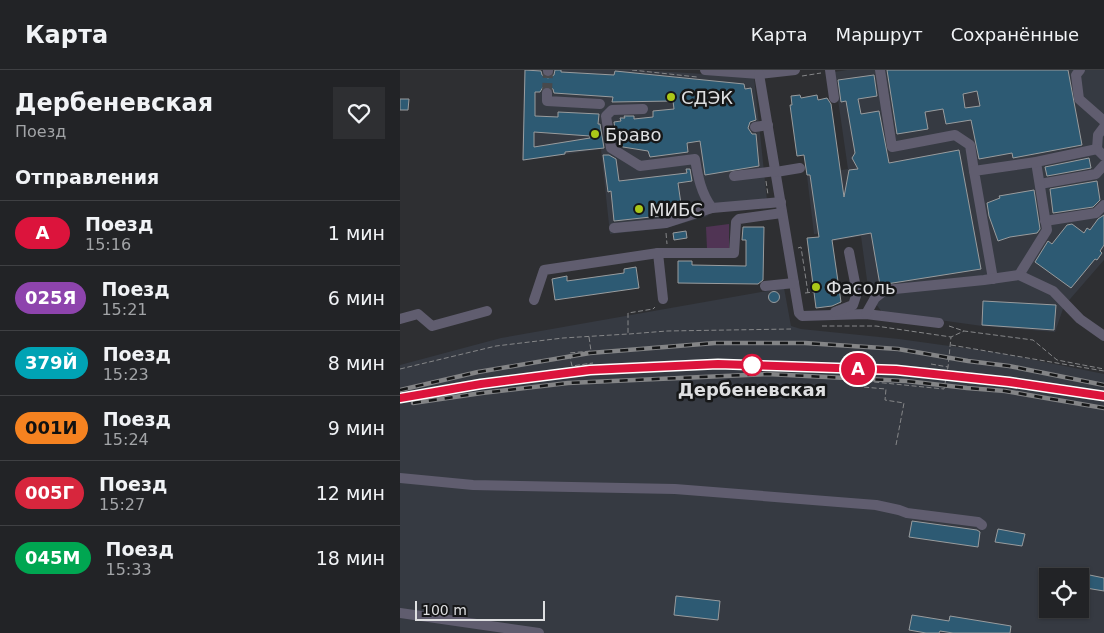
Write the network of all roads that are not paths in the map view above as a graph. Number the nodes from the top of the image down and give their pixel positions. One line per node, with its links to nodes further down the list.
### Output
1 (720, 70): 6 (street); 7 (street)
2 (795, 70): 7 (street)
3 (830, 70): 9 (street)
4 (880, 70): 21 (street)
5 (1080, 70): 12 (street)
6 (703, 74)
7 (759, 74): 13 (street)
8 (547, 93): 10 (street)
9 (834, 98)
10 (600, 104)
11 (644, 108): 26 (street)
12 (1104, 121)
13 (768, 125): 14 (street); 20 (street)
14 (754, 127)
15 (1104, 127): 16 (street)
16 (1100, 152): 17 (street)
17 (1036, 162): 21 (street); 23 (street)
18 (1104, 165): 23 (street)
19 (800, 168): 20 (street)
20 (776, 171): 22 (street); 24 (street)
21 (974, 171): 33 (street)
22 (734, 176)
23 (1040, 184): 28 (street)
24 (781, 202): 26 (street); 27 (street)
25 (1104, 205): 28 (street)
26 (712, 208): 29 (street)
27 (782, 213): 31 (street); 34 (street)
28 (1046, 221): 32 (street)
29 (614, 228)
30 (849, 252): 40 (street)
31 (663, 253): 36 (street); 37 (street)
32 (1019, 275): 33 (street); 43 (street)
33 (993, 279): 39 (street)
34 (794, 283): 35 (street); 40 (street)
35 (765, 286)
36 (663, 299)
37 (534, 300)
38 (487, 311): 41 (street)
39 (866, 314): 40 (street); 42 (street)
40 (828, 315)
41 (400, 318)
42 (939, 323)
43 (1104, 336)
44 (400, 478): 45 (street)
45 (982, 525)
46 (400, 613): 47 (street)
47 (539, 633)

